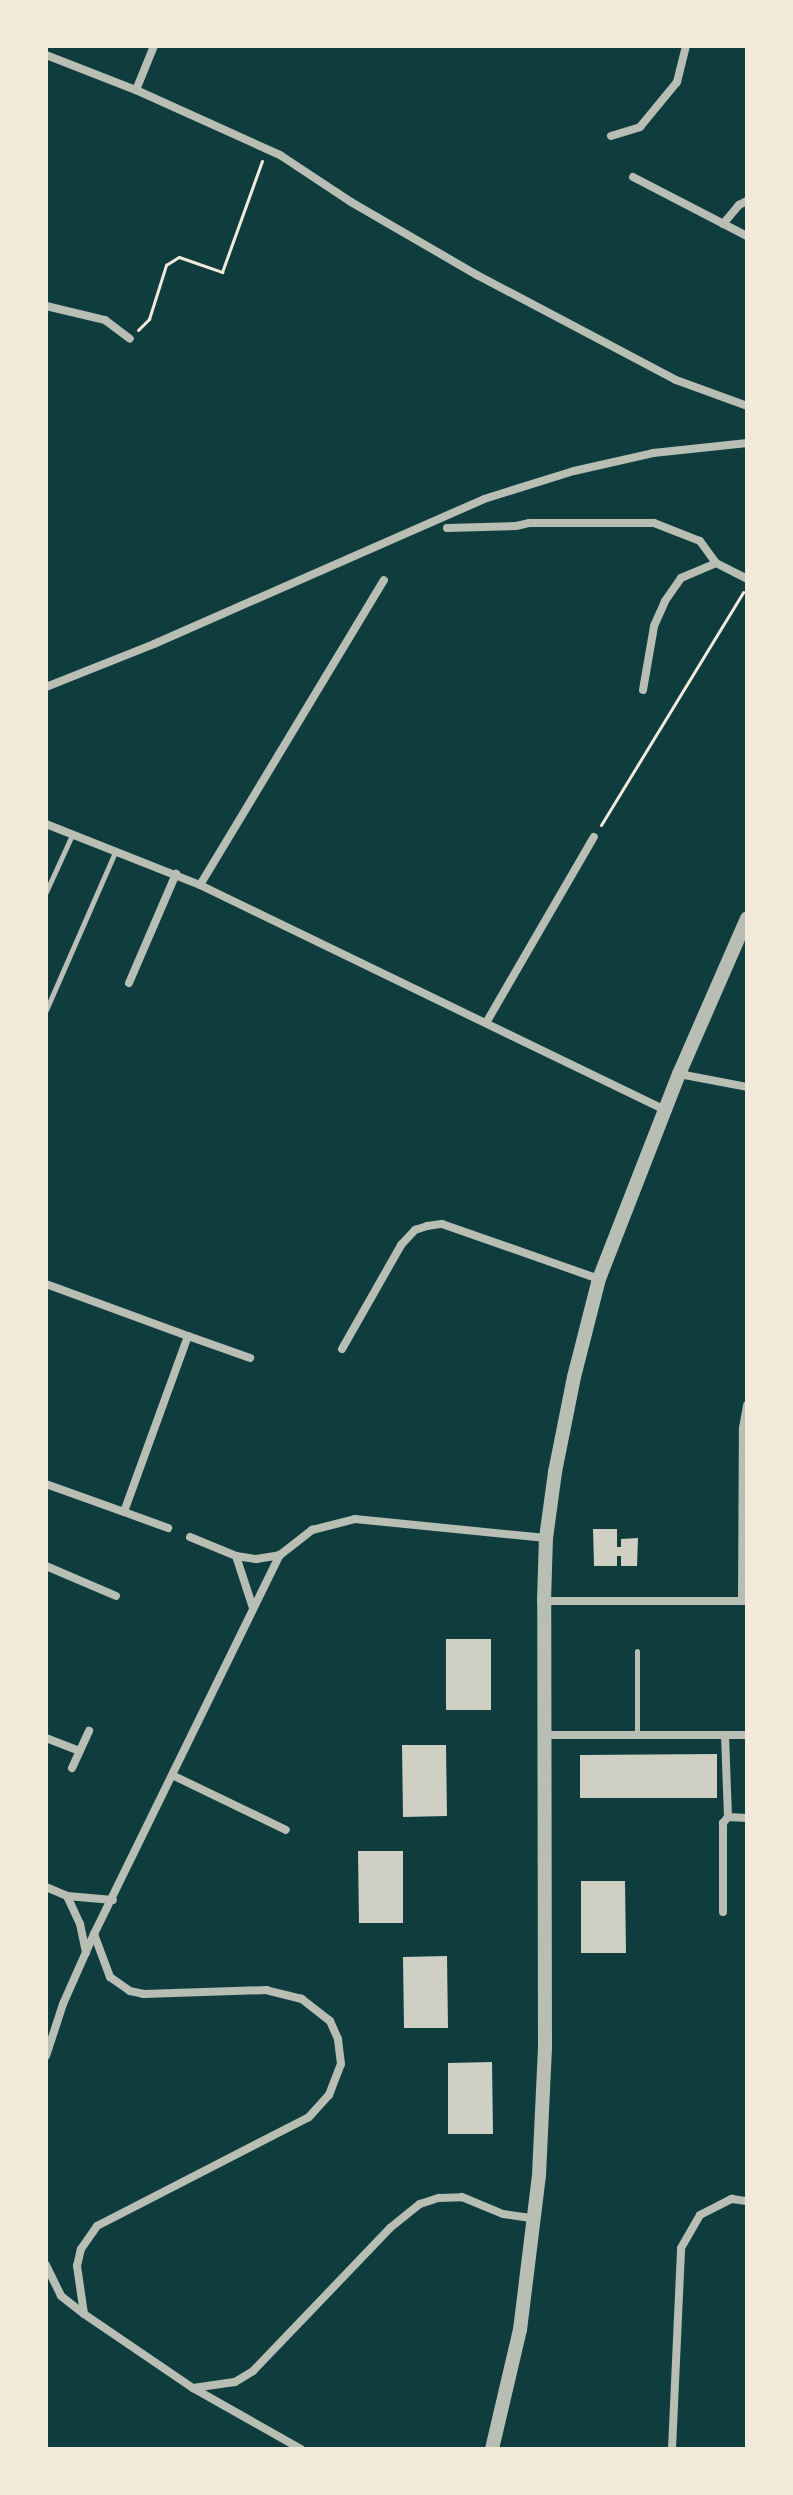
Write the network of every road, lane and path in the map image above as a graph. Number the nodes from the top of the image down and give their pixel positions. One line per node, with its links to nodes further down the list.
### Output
1 (154, 46): 4 (street)
2 (686, 46): 5 (street)
3 (46, 55): 4 (street)
4 (136, 90): 6 (street)
5 (611, 136)
6 (266, 148): 12 (path); 13 (street)
7 (633, 177): 9 (street)
8 (747, 201): 9 (street)
9 (723, 224): 10 (street)
10 (747, 236)
11 (46, 306): 12 (street)
12 (130, 339)
13 (747, 406)
14 (747, 443): 20 (street)
15 (447, 528): 16 (street)
16 (716, 563): 17 (street); 21 (street)
17 (747, 579)
18 (384, 580): 27 (street)
19 (747, 586): 24 (path)
20 (46, 687)
21 (643, 690)
22 (46, 824): 23 (street)
23 (73, 834): 25 (street); 28 (lane)
24 (594, 837): 32 (street)
25 (115, 852): 26 (street); 31 (lane)
26 (176, 874): 27 (street); 30 (street)
27 (200, 885): 32 (street)
28 (46, 892)
29 (747, 918): 33 (street)
30 (129, 983)
31 (46, 1010)
32 (486, 1023): 35 (street)
33 (679, 1074): 34 (street); 35 (street)
34 (747, 1087)
35 (665, 1110): 36 (street)
36 (599, 1279): 39 (street); 46 (street)
37 (46, 1284): 38 (street)
38 (188, 1336): 40 (street); 43 (street)
39 (342, 1349)
40 (250, 1358)
41 (747, 1405): 52 (street)
42 (46, 1484): 43 (street)
43 (124, 1512): 44 (street)
44 (168, 1528)
45 (190, 1537): 48 (street)
46 (546, 1538): 47 (street); 51 (street)
47 (280, 1555): 48 (street); 53 (street)
48 (236, 1556): 53 (street)
49 (46, 1566): 50 (street)
50 (116, 1596)
51 (544, 1601): 52 (street); 56 (street)
52 (745, 1601)
53 (254, 1609): 63 (street)
54 (637, 1651): 57 (lane)
55 (89, 1731): 61 (street)
56 (544, 1735): 57 (street); 75 (street)
57 (637, 1735): 58 (street)
58 (725, 1735): 59 (street); 64 (street)
59 (747, 1735)
60 (46, 1738): 61 (street)
61 (80, 1751): 62 (street)
62 (72, 1768)
63 (174, 1776): 66 (street); 69 (street)
64 (728, 1817): 65 (street); 70 (street)
65 (747, 1818)
66 (286, 1830)
67 (46, 1887): 68 (street)
68 (67, 1896): 69 (street); 72 (street)
69 (113, 1900): 71 (street)
70 (723, 1912)
71 (94, 1934): 72 (street); 79 (street)
72 (86, 1954): 73 (street)
73 (46, 2056)
74 (747, 2201): 83 (street)
75 (533, 2218): 80 (street); 82 (street)
76 (46, 2265): 78 (street)
77 (46, 2290): 78 (street)
78 (61, 2296): 79 (street)
79 (84, 2314): 80 (street)
80 (193, 2388): 81 (street)
81 (301, 2449)
82 (492, 2449)
83 (672, 2449)

